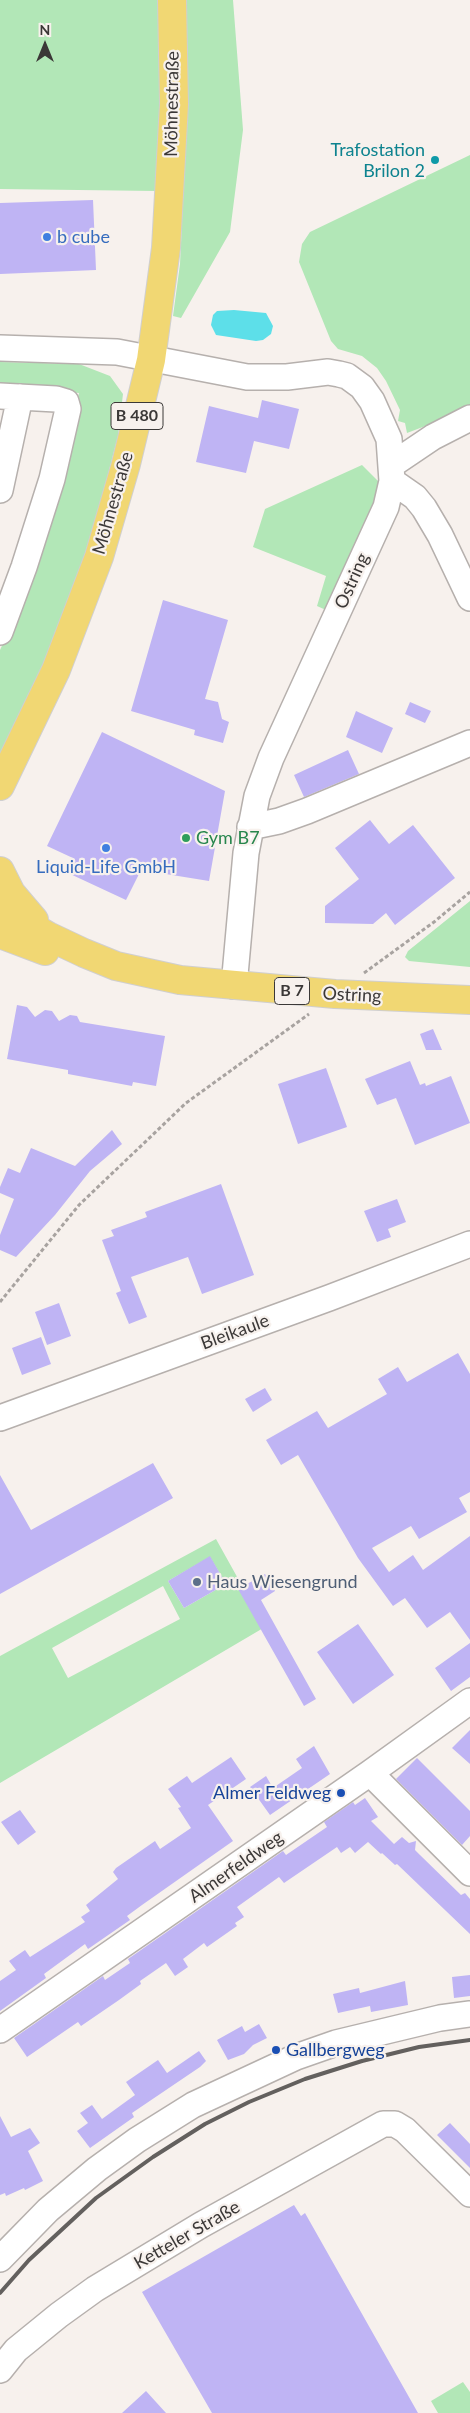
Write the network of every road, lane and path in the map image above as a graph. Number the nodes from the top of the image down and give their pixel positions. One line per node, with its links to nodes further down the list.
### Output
1 (172, 0): 3 (main road, Möhnestraße / B 480)
2 (0, 348): 3 (street, Ostring)
3 (151, 360): 6 (street, Ostring); 12 (main road, Möhnestraße / B 480)
4 (10, 397): 7 (street); 8 (street)
5 (470, 418): 6 (street)
6 (393, 472): 9 (street); 14 (street, Ostring)
7 (0, 490)
8 (8, 590): 10 (street)
9 (470, 598)
10 (0, 632)
11 (470, 742): 14 (street)
12 (3, 781): 13 (main road, Möhnestraße)
13 (0, 805)
14 (250, 827): 21 (street, Ostring)
15 (0, 872): 19 (main road)
16 (470, 892): 22 (path)
17 (0, 908): 19 (main road, B 7)
18 (0, 934): 20 (main road, B 7)
19 (48, 936): 20 (main road, B 7)
20 (116, 966): 21 (main road, Ostring / B 7)
21 (234, 986): 22 (main road, Ostring / B 7)
22 (335, 994): 23 (main road, Ostring / B 7); 25 (path)
23 (470, 1000)
24 (470, 1244): 26 (street, Bleikaule)
25 (0, 1302)
26 (0, 1418)
27 (470, 1701): 28 (street, Almerfeldweg)
28 (370, 1773): 29 (street); 31 (street, Almerfeldweg)
29 (470, 1873)
30 (470, 2014): 33 (street)
31 (0, 2030)
32 (470, 2194): 34 (street, Ketteler Straße)
33 (3, 2247)
34 (0, 2370)

